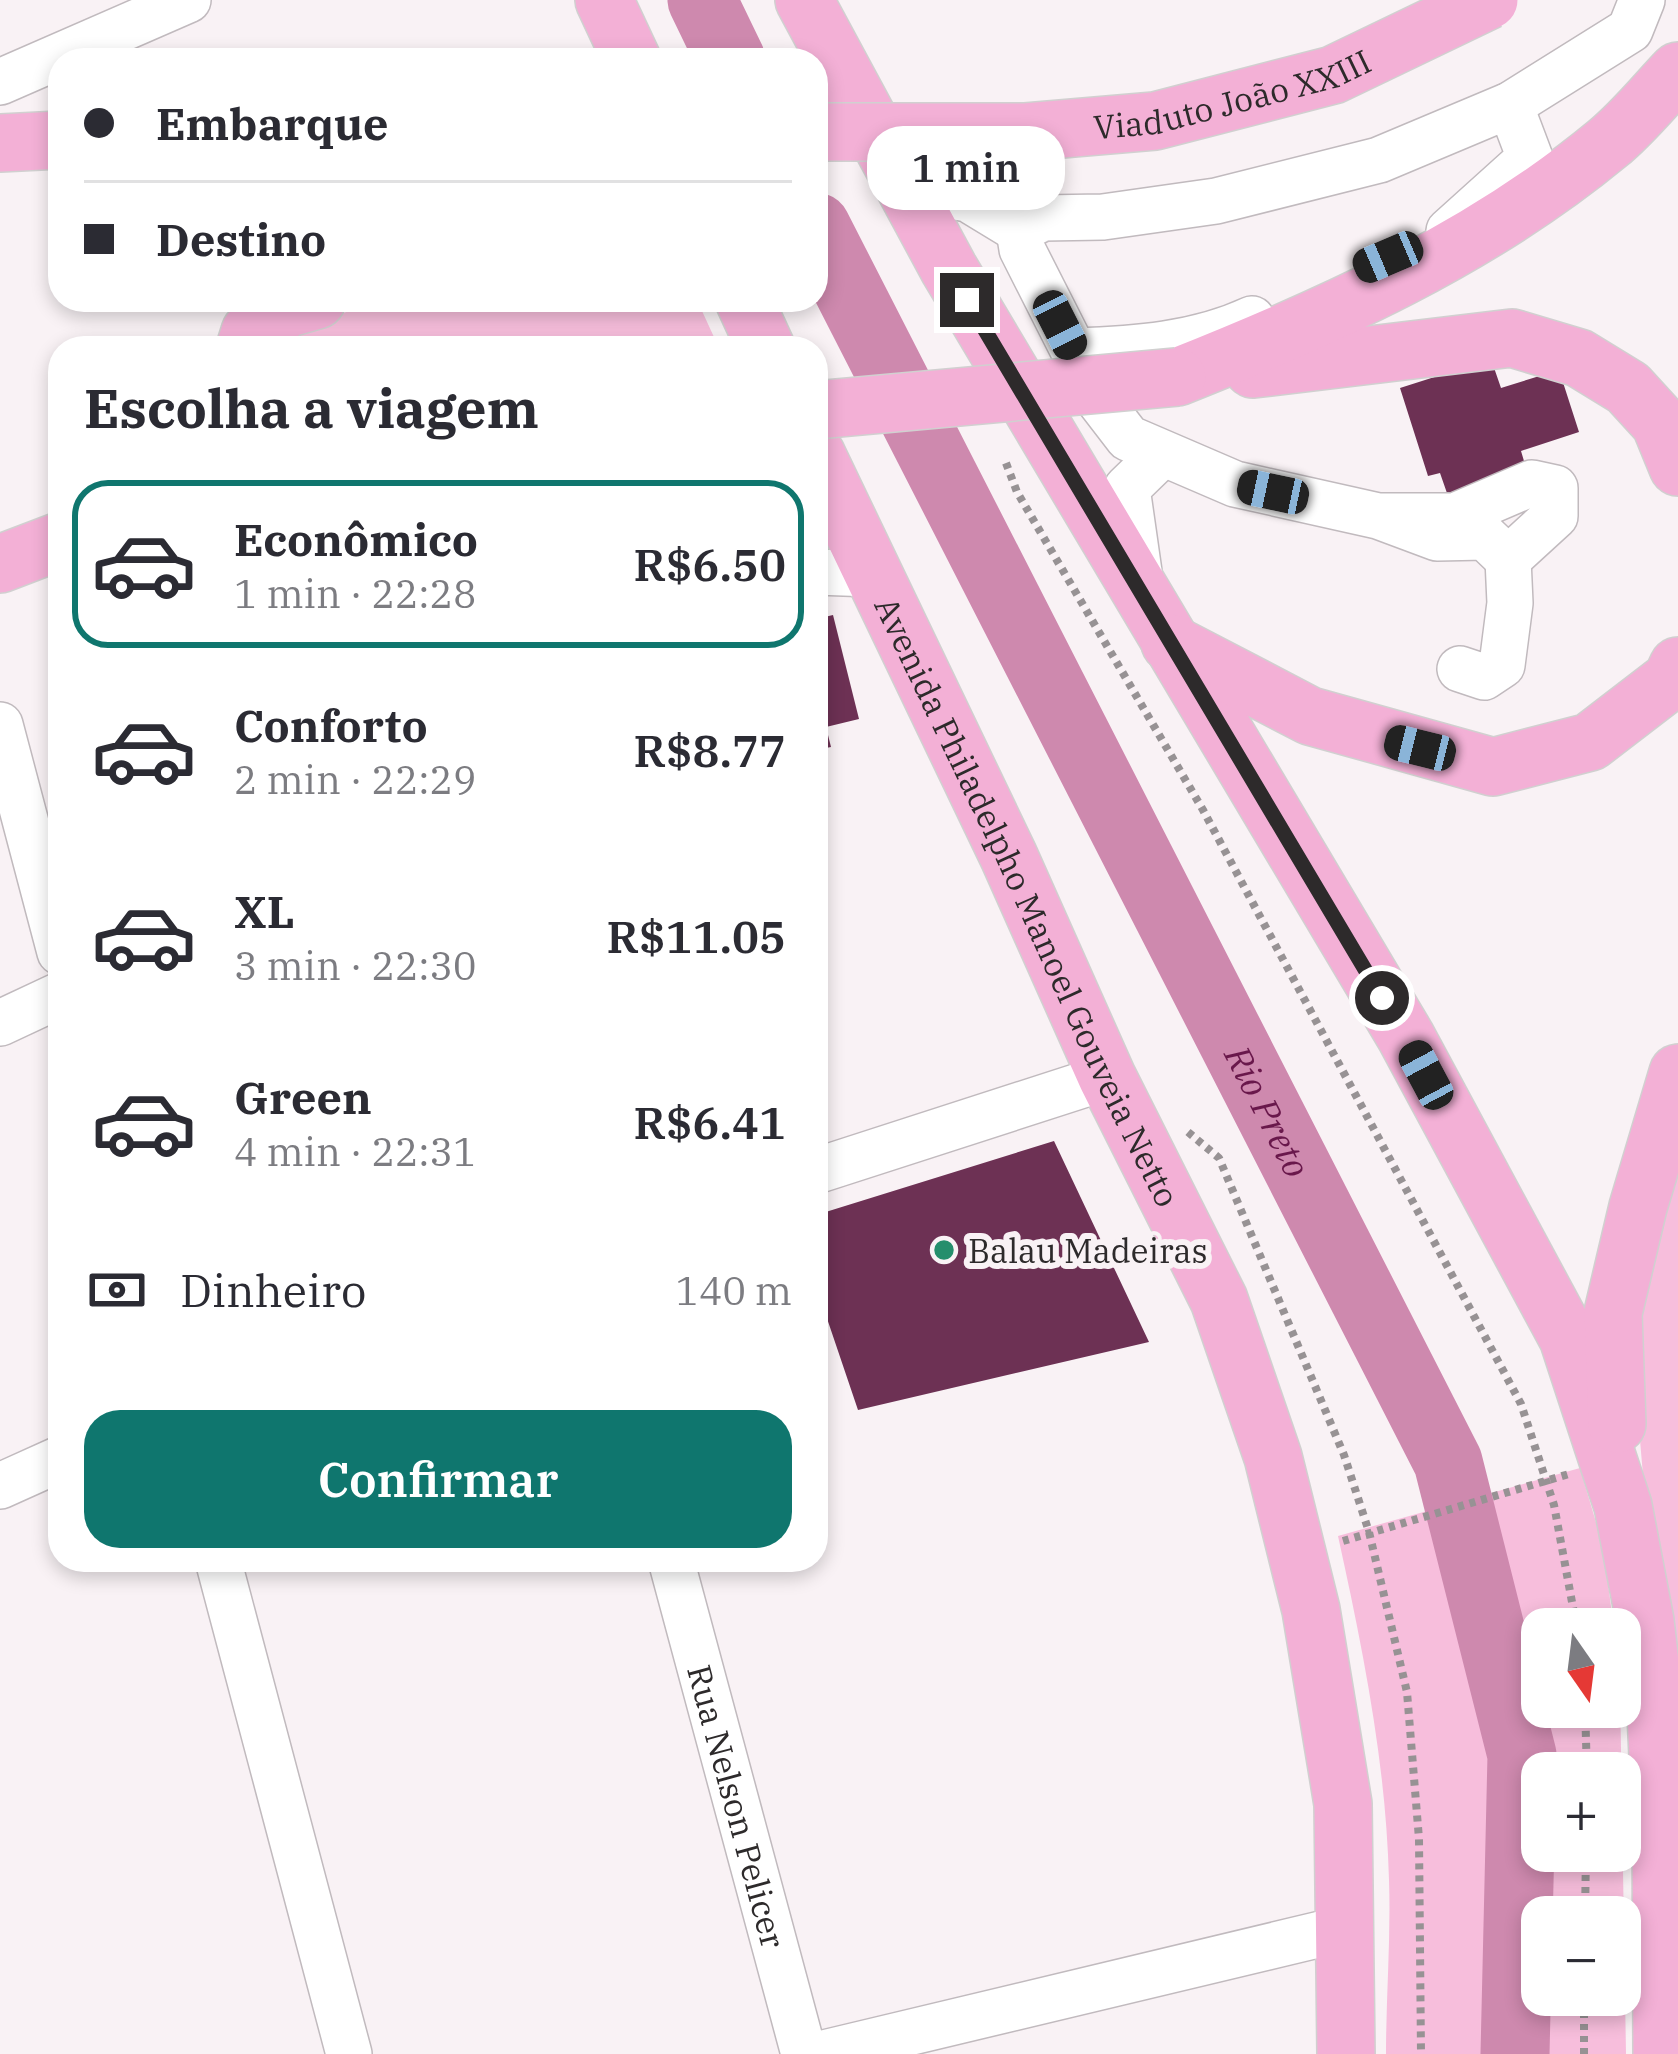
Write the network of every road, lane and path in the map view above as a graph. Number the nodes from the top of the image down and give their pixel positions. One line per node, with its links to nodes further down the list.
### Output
1 (593, 0): 8 (main road)
2 (604, 0): 9 (main road)
3 (804, 0): 17 (main road)
4 (1489, 0): 14 (main road, Viaduto João XXIII, bridge)
5 (1642, 0): 13 (street)
6 (162, 5): 7 (street)
7 (72, 48)
8 (595, 48)
9 (626, 48)
10 (48, 59): 12 (street)
11 (1678, 71): 22 (main road)
12 (0, 82)
13 (1510, 105): 18 (street); 21 (street)
14 (828, 132)
15 (48, 141): 16 (main road)
16 (0, 143)
17 (905, 188): 18 (street); 35 (main road)
18 (1019, 230): 21 (street)
19 (282, 312): 20 (main road)
20 (249, 336)
21 (1074, 351): 25 (street)
22 (1177, 377): 23 (main road, bridge); 26 (main road)
23 (828, 409)
24 (1001, 450): 52 (path)
25 (1162, 454): 28 (street); 35 (street)
26 (1678, 467)
27 (828, 480): 34 (main road, Avenida Philadelpho Manoel Gouveia Netto)
28 (1378, 517): 30 (street); 30 (street)
29 (48, 546): 32 (main road)
30 (1508, 560): 37 (street)
31 (48, 564): 32 (street)
32 (0, 565)
33 (828, 572): 34 (street)
34 (872, 574): 43 (main road, Avenida Philadelpho Manoel Gouveia Netto)
35 (1158, 623): 36 (main road); 48 (main road)
36 (1678, 665)
37 (1460, 669)
38 (0, 725): 39 (street)
39 (48, 907)
40 (48, 1000): 41 (street)
41 (0, 1022)
42 (1678, 1073): 48 (main road)
43 (1107, 1077): 44 (street); 53 (main road, Avenida Philadelpho Manoel Gouveia Netto)
44 (828, 1167)
45 (48, 1464): 46 (street)
46 (0, 1486)
47 (1525, 1487): 49 (path)
48 (1623, 1506): 60 (main road)
49 (1383, 1528)
50 (221, 1572): 55 (street)
51 (674, 1572): 56 (street, Rua Nelson Pelicer)
52 (1573, 1608)
53 (1342, 1930): 57 (street); 58 (main road, Avenida Philadelpho Manoel Gouveia Netto)
54 (1584, 2016): 59 (path)
55 (349, 2054)
56 (804, 2054)
57 (820, 2054)
58 (1346, 2054)
59 (1583, 2054)
60 (1662, 2054)

